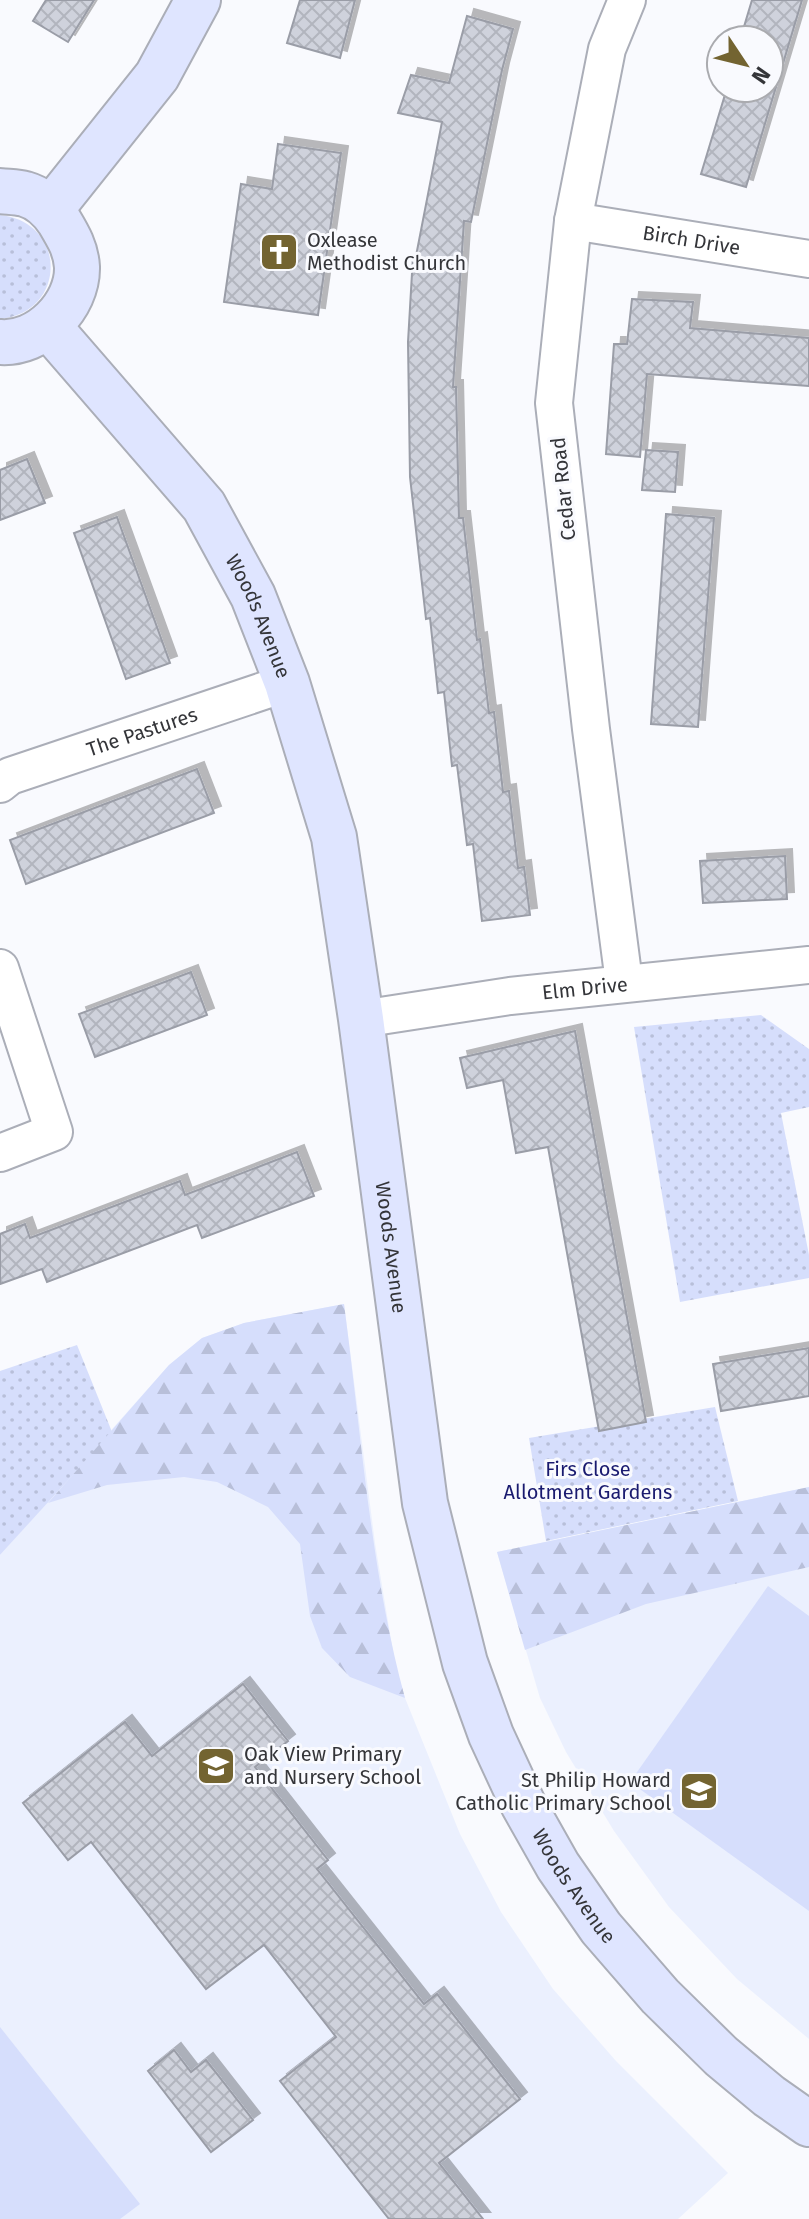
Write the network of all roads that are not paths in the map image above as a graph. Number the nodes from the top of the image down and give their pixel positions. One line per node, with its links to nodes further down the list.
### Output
1 (198, 0): 4 (street)
2 (627, 0): 5 (street, Cedar Road)
3 (0, 191): 4 (street)
4 (51, 209): 7 (street)
5 (573, 221): 6 (street, Birch Drive); 13 (street, Cedar Road)
6 (809, 259)
7 (49, 327): 8 (street); 9 (street, Woods Avenue)
8 (0, 342)
9 (287, 683): 10 (street, The Pastures); 14 (street, Woods Avenue)
10 (0, 784)
11 (809, 965): 13 (street, Elm Drive)
12 (0, 968): 15 (street)
13 (624, 982): 14 (street, Elm Drive)
14 (361, 1019): 16 (street, Woods Avenue)
15 (0, 1153)
16 (809, 2124)

